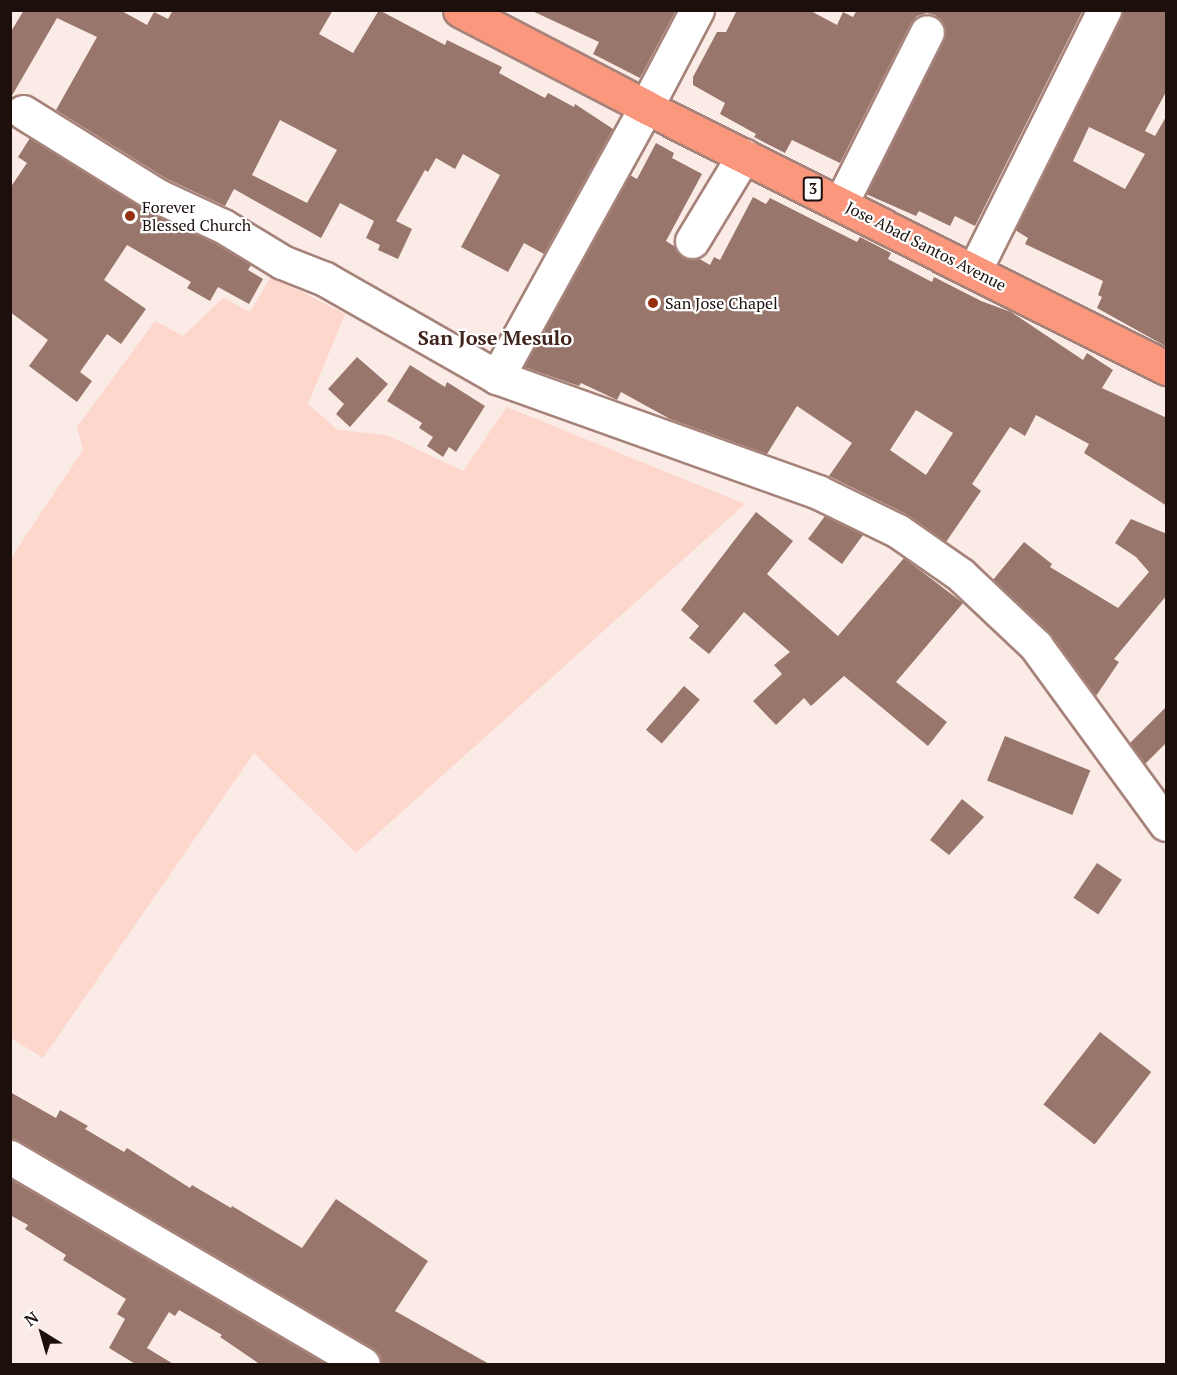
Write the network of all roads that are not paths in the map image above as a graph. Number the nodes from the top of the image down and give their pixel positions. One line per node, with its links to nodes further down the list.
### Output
1 (460, 10): 5 (highway, Jose Abad Santos Avenue / 3)
2 (697, 10): 5 (street)
3 (1104, 10): 10 (street)
4 (927, 32): 8 (street)
5 (646, 108): 7 (highway, Jose Abad Santos Avenue / 3); 12 (street)
6 (23, 112): 12 (street)
7 (744, 155): 8 (highway, Jose Abad Santos Avenue / 3); 9 (street)
8 (841, 203): 10 (highway, Jose Abad Santos Avenue / 3)
9 (692, 241)
10 (974, 270): 11 (highway, Jose Abad Santos Avenue / 3)
11 (1167, 368)
12 (497, 376): 13 (street)
13 (1167, 824)
14 (10, 1156): 15 (street)
15 (363, 1365)

